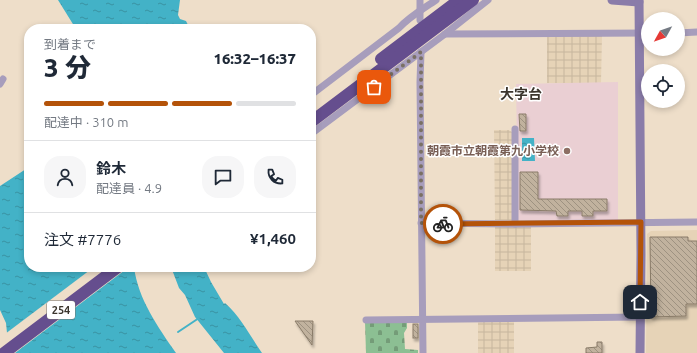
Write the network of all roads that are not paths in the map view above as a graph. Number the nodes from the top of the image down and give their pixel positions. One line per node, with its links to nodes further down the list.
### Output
1 (420, 0): 8 (street)
2 (436, 0): 8 (street)
3 (459, 0): 18 (highway)
4 (473, 0): 19 (highway)
5 (488, 0): 14 (street)
6 (612, 0): 7 (street)
7 (639, 1): 9 (street)
8 (419, 10): 10 (street); 17 (street)
9 (641, 14)
10 (420, 20)
11 (697, 32): 13 (street)
12 (641, 33): 14 (street)
13 (685, 33)
14 (445, 34): 15 (street)
15 (421, 52): 21 (street); 24 (street)
16 (644, 56): 22 (street)
17 (316, 91)
18 (316, 108)
19 (316, 118)
20 (514, 129): 25 (street)
21 (316, 130)
22 (641, 222): 23 (street); 25 (street); 28 (street)
23 (697, 222)
24 (421, 223): 25 (street); 29 (street)
25 (515, 224)
26 (99, 272): 31 (highway, 254)
27 (111, 272): 31 (highway, 254)
28 (640, 317): 29 (street); 33 (street)
29 (422, 318): 30 (street); 32 (street)
30 (366, 320)
31 (3, 349)
32 (423, 353)
33 (640, 353)

